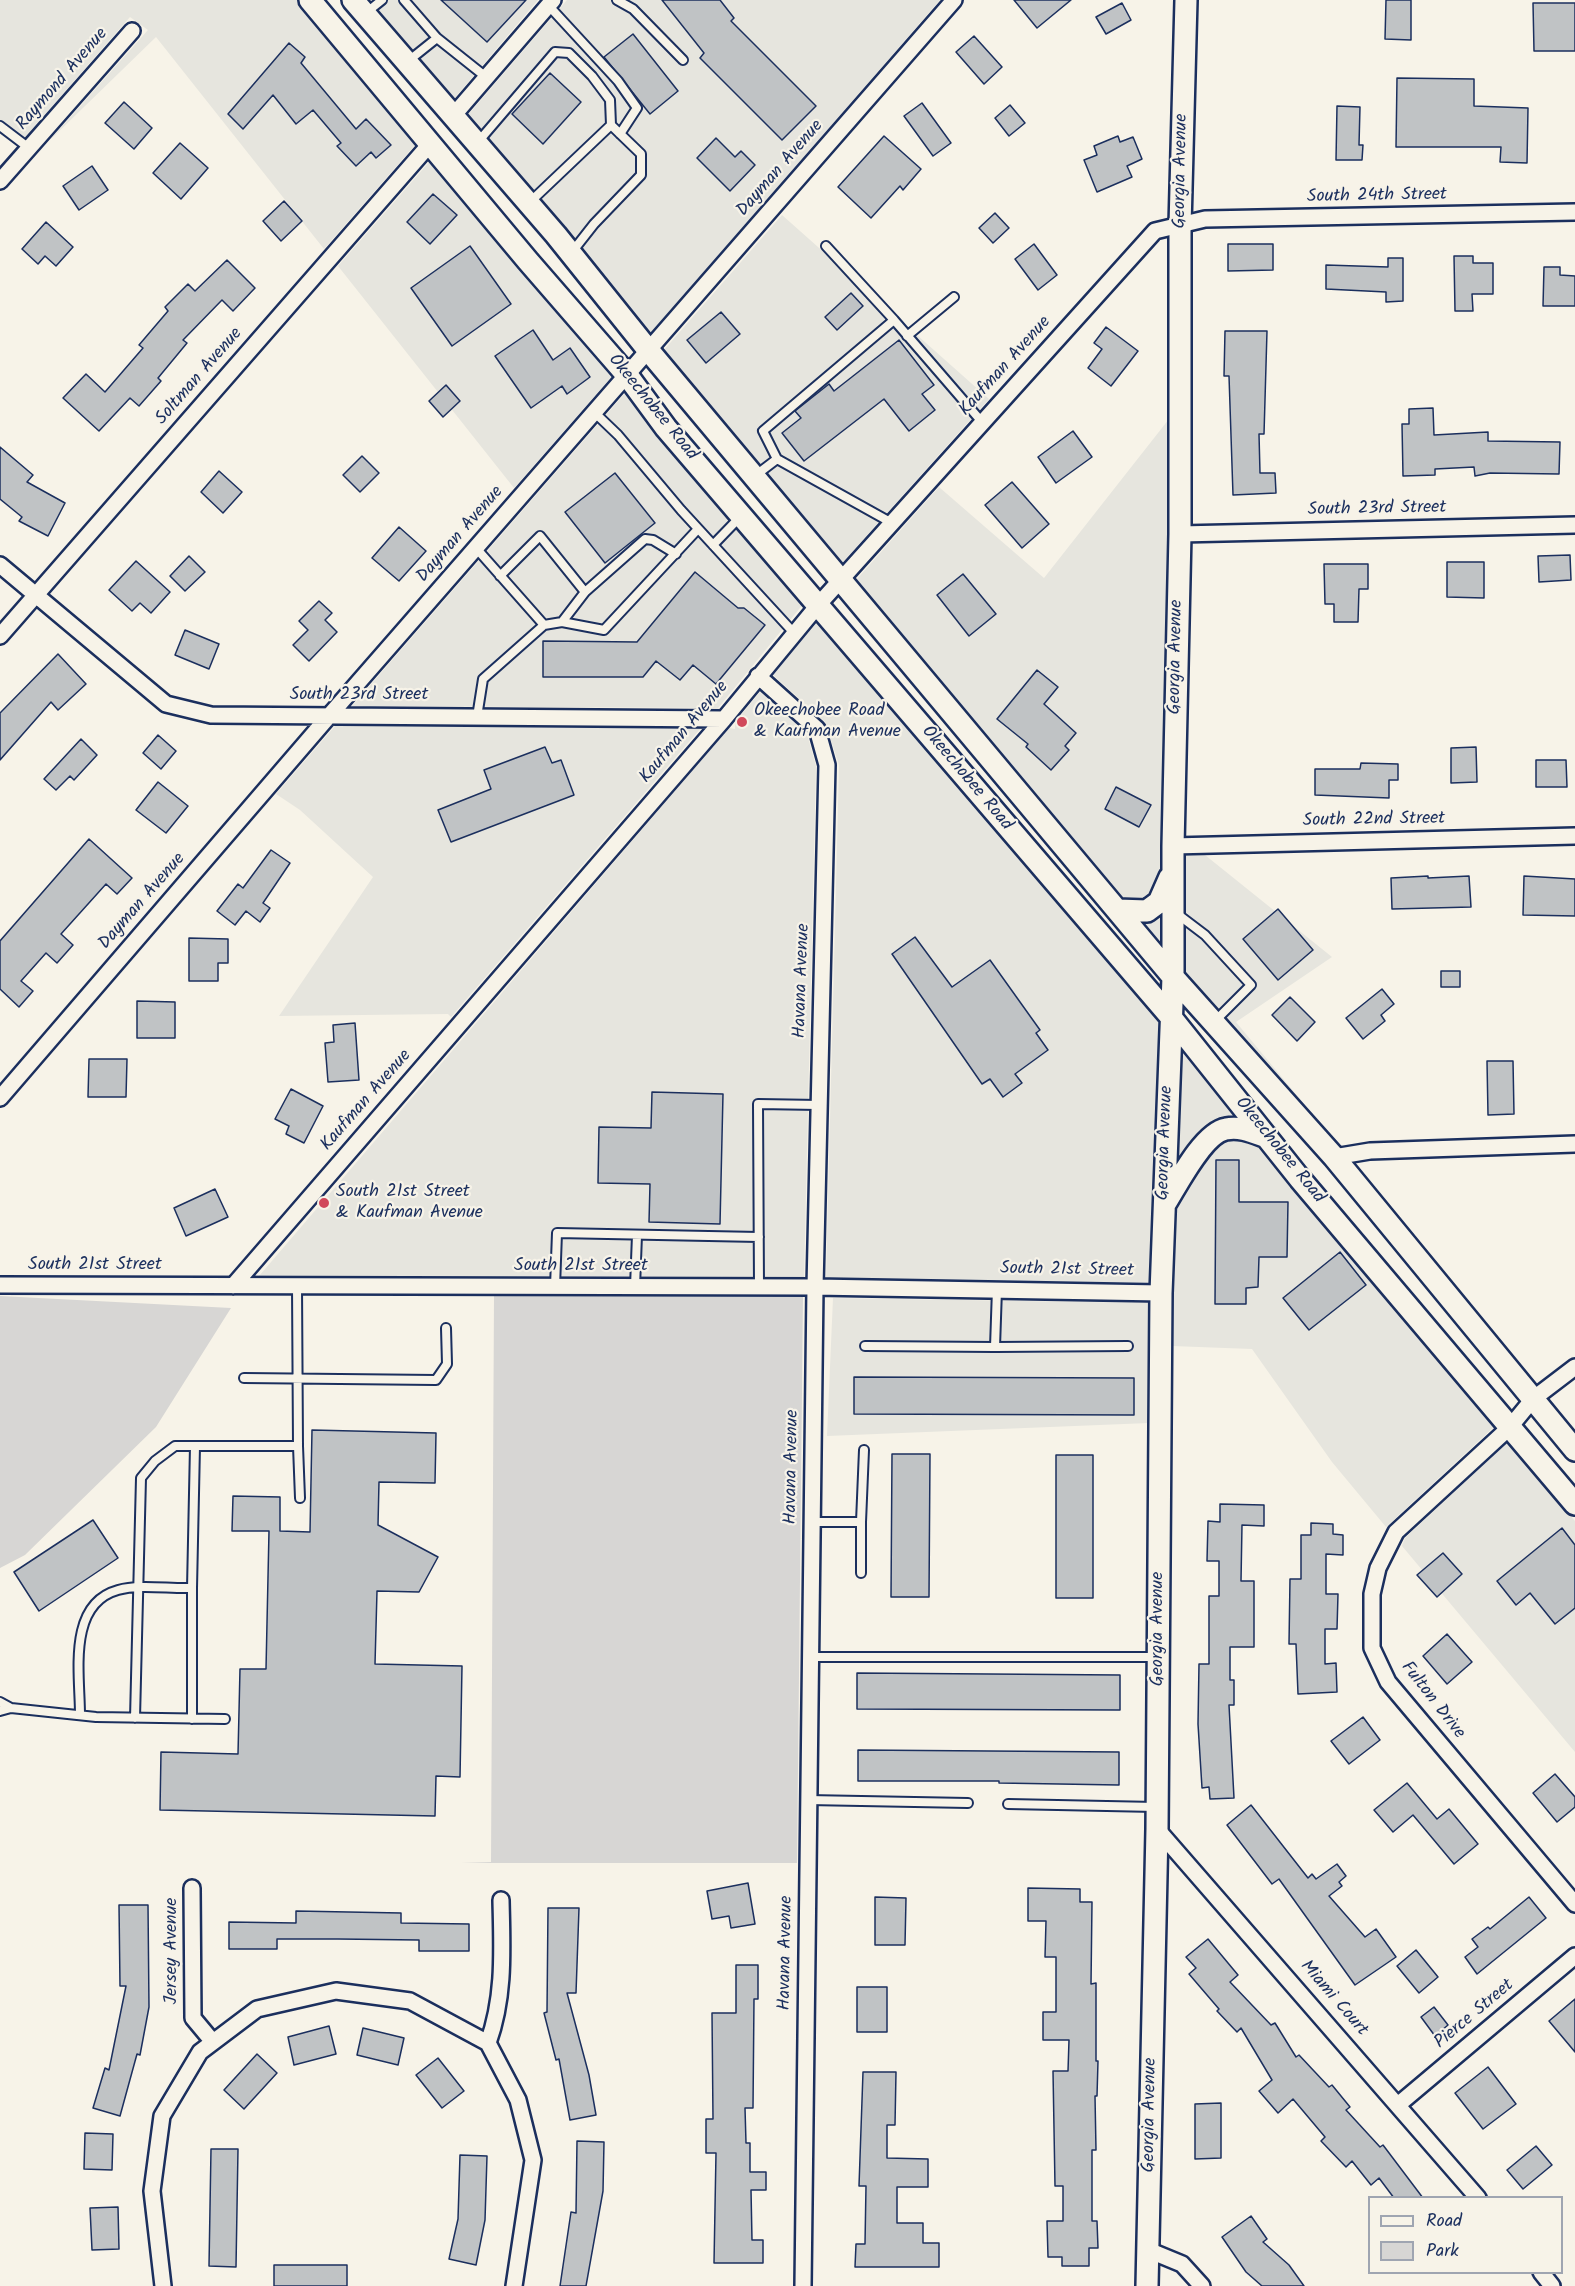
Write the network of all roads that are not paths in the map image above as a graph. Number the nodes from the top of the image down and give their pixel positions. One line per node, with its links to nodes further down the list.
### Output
1 (310, 0): 19 (main road, Okeechobee Road)
2 (382, 0): 8 (lane)
3 (404, 0): 10 (lane)
4 (616, 0): 11 (lane)
5 (954, 0): 30 (street, Dayman Avenue)
6 (1186, 0): 24 (main road, Georgia Avenue)
7 (550, 2): 13 (street); 17 (lane)
8 (359, 7): 12 (main road, Okeechobee Road)
9 (132, 31): 20 (street, Raymond Avenue)
10 (436, 38): 12 (lane); 13 (lane)
11 (683, 60)
12 (407, 62): 14 (main road, Okeechobee Road)
13 (486, 77): 14 (street)
14 (453, 116): 18 (main road, Okeechobee Road)
15 (611, 125): 17 (lane); 18 (lane); 22 (lane)
16 (0, 126): 20 (lane)
17 (620, 134): 26 (lane)
18 (477, 143): 22 (main road, Okeechobee Road)
19 (430, 144): 31 (main road, Okeechobee Road); 48 (street, Soltman Avenue)
20 (29, 148): 21 (street, Raymond Avenue)
21 (0, 181)
22 (529, 203): 26 (main road, Okeechobee Road)
23 (1575, 212): 24 (street, South 24th Street)
24 (1180, 226): 33 (street, Kaufman Avenue); 40 (main road, Georgia Avenue)
25 (826, 246): 28 (lane)
26 (571, 253): 30 (main road, Okeechobee Road)
27 (954, 297): 29 (lane)
28 (894, 320): 29 (lane); 34 (lane)
29 (907, 336): 33 (lane)
30 (649, 351): 31 (street, Dayman Avenue); 35 (main road, Okeechobee Road)
31 (627, 375): 32 (street, Dayman Avenue); 36 (main road, Okeechobee Road)
32 (594, 412): 39 (lane); 42 (street, Dayman Avenue)
33 (982, 422): 37 (street, Kaufman Avenue)
34 (777, 459): 35 (lane); 37 (lane)
35 (754, 476): 46 (main road, Okeechobee Road)
36 (742, 515): 41 (lane); 49 (main road, Okeechobee Road)
37 (892, 524): 46 (street, Kaufman Avenue)
38 (1575, 525): 40 (street, South 23rd Street)
39 (698, 529): 41 (lane); 43 (lane)
40 (1180, 534): 59 (main road, Georgia Avenue)
41 (712, 544): 52 (lane)
42 (476, 548): 45 (lane); 55 (street, Dayman Avenue)
43 (676, 554): 47 (lane); 50 (lane)
44 (0, 565): 48 (street, South 23rd Street)
45 (500, 576): 47 (lane); 51 (lane)
46 (842, 579): 49 (street, Kaufman Avenue); 61 (main road, Okeechobee Road)
47 (585, 592): 50 (lane)
48 (35, 596): 53 (street, Soltman Avenue); 55 (street, South 23rd Street)
49 (819, 604): 52 (street, Kaufman Avenue); 64 (main road, Okeechobee Road)
50 (562, 622): 51 (lane)
51 (544, 625): 56 (lane)
52 (794, 633): 54 (street, Kaufman Avenue)
53 (0, 636)
54 (758, 676): 57 (street, Kaufman Avenue); 67 (street, Havana Avenue)
55 (329, 716): 56 (street, South 23rd Street); 66 (street, Dayman Avenue)
56 (477, 717): 57 (street, South 23rd Street)
57 (724, 719): 75 (street, Kaufman Avenue)
58 (1575, 836): 59 (street, South 22nd Street)
59 (1173, 846): 60 (main road, Georgia Avenue)
60 (1173, 871): 61 (main road); 62 (main road, Georgia Avenue)
61 (1117, 910): 63 (main road, Okeechobee Road)
62 (1173, 910): 63 (main road, Georgia Avenue); 65 (lane)
63 (1173, 977): 64 (main road, Georgia Avenue); 65 (main road, Okeechobee Road)
64 (1170, 1016): 68 (main road, Okeechobee Road); 71 (main road, Georgia Avenue)
65 (1214, 1023): 70 (main road, Okeechobee Road)
66 (0, 1098)
67 (819, 1105): 73 (lane); 80 (street, Havana Avenue)
68 (1266, 1137): 71 (main road); 91 (main road, Okeechobee Road)
69 (1575, 1144): 70 (street)
70 (1334, 1157): 90 (main road, Okeechobee Road)
71 (1165, 1205): 82 (main road, Georgia Avenue)
72 (637, 1235): 73 (lane); 77 (lane); 78 (lane)
73 (759, 1237): 79 (lane)
74 (0, 1285): 75 (street, South 21st Street)
75 (233, 1286): 76 (street, South 21st Street)
76 (297, 1286): 77 (street, South 21st Street); 89 (lane)
77 (555, 1287): 78 (street, South 21st Street)
78 (635, 1287): 79 (street, South 21st Street)
79 (759, 1287): 80 (street, South 21st Street)
80 (815, 1287): 81 (street, South 21st Street); 98 (street, Havana Avenue)
81 (997, 1289): 82 (street, South 21st Street); 86 (lane)
82 (1161, 1293): 104 (main road, Georgia Avenue)
83 (446, 1328): 89 (lane)
84 (865, 1346): 86 (lane)
85 (1128, 1346): 86 (lane)
86 (995, 1347)
87 (1573, 1373): 90 (street, Fulton Drive)
88 (244, 1378): 89 (lane)
89 (297, 1378): 93 (lane)
90 (1533, 1399): 91 (street, Fulton Drive); 95 (main road, Okeechobee Road)
91 (1510, 1427): 97 (main road, Okeechobee Road); 119 (street, Fulton Drive)
92 (195, 1446): 93 (lane); 101 (lane); 102 (lane)
93 (298, 1446): 96 (lane)
94 (864, 1450): 99 (lane)
95 (1575, 1450)
96 (300, 1498)
97 (1575, 1504)
98 (811, 1522): 99 (lane); 103 (street, Havana Avenue)
99 (861, 1522): 100 (lane)
100 (861, 1574)
101 (192, 1588): 102 (lane); 110 (lane)
102 (138, 1589): 108 (lane); 109 (lane)
103 (810, 1657): 104 (lane); 112 (street, Havana Avenue)
104 (1158, 1657): 115 (main road, Georgia Avenue)
105 (0, 1702): 106 (lane)
106 (11, 1708): 107 (lane); 108 (lane)
107 (0, 1711)
108 (80, 1715): 109 (lane)
109 (135, 1718): 110 (lane)
110 (192, 1719): 111 (lane)
111 (225, 1719)
112 (808, 1800): 113 (lane); 129 (street, Havana Avenue)
113 (968, 1803)
114 (1008, 1804): 115 (lane)
115 (1158, 1807): 116 (main road, Georgia Avenue)
116 (1157, 1829): 123 (street, Miami Court); 125 (main road, Georgia Avenue)
117 (192, 1888): 121 (street, Jersey Avenue)
118 (501, 1900): 122 (street)
119 (1575, 1904)
120 (1575, 1956): 123 (street, Pierce Street)
121 (213, 2042): 122 (street); 127 (street)
122 (488, 2043): 128 (street)
123 (1399, 2104): 124 (street, Miami Court)
124 (1476, 2196)
125 (1148, 2250): 130 (main road, Georgia Avenue); 131 (street)
126 (1543, 2274): 132 (street)
127 (163, 2286)
128 (514, 2286)
129 (803, 2286)
130 (1147, 2286)
131 (1202, 2286)
132 (1552, 2286)

